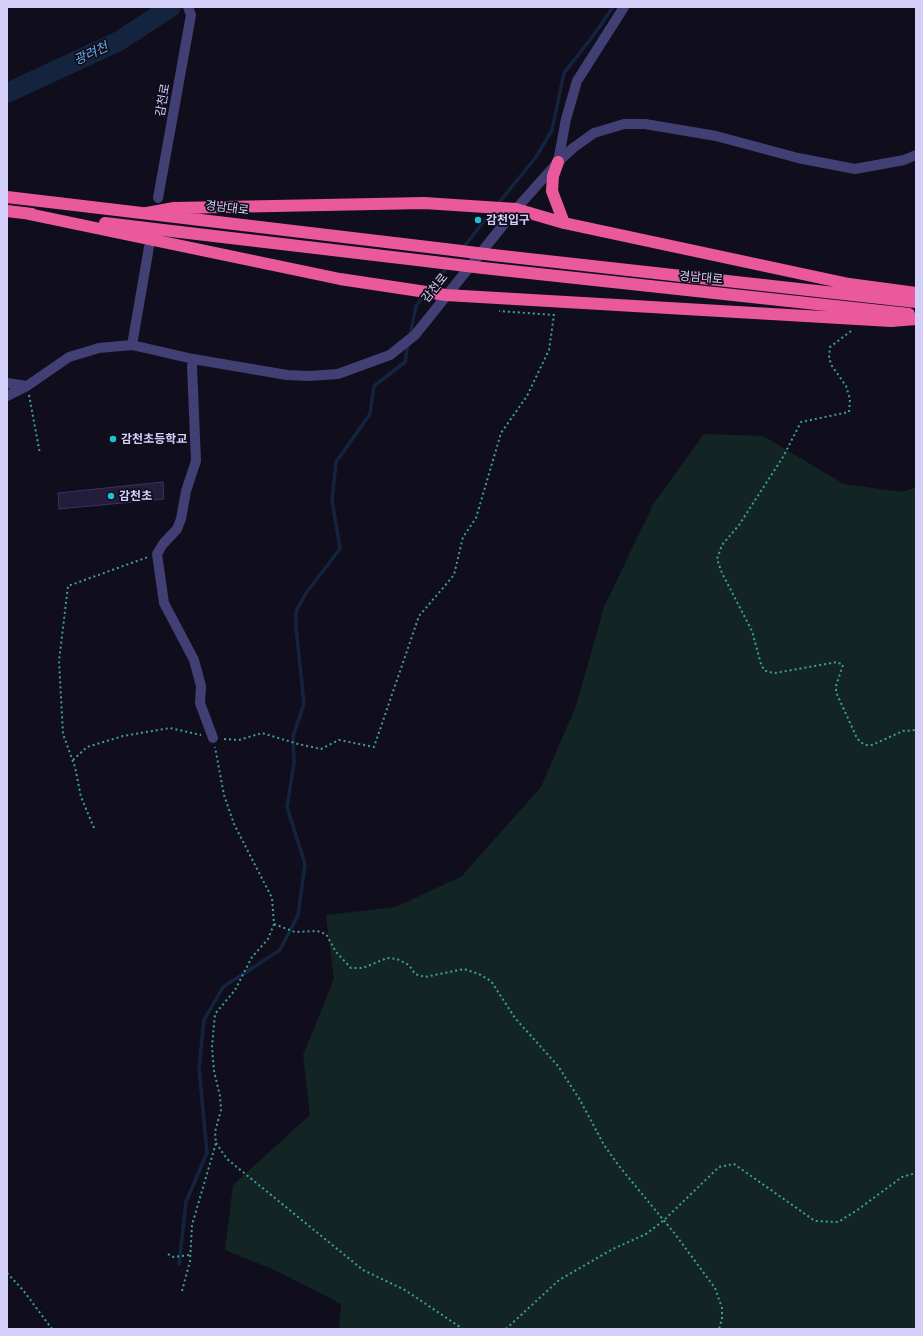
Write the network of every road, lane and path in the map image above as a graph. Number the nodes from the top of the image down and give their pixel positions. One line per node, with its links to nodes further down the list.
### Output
1 (188, 7): 6 (street, 감천로)
2 (624, 7): 4 (street)
3 (916, 155): 4 (street, 감천로)
4 (558, 162): 7 (street, 감천로); 11 (highway)
5 (7, 197): 10 (highway, 경남대로)
6 (158, 198)
7 (516, 209): 10 (highway); 11 (highway); 14 (street, 감천로)
8 (7, 211): 9 (highway)
9 (24, 213): 14 (highway); 17 (highway, 경남대로, bridge)
10 (147, 213): 15 (highway, 경남대로, bridge)
11 (564, 223): 13 (highway)
12 (149, 247): 20 (street)
13 (916, 293)
14 (440, 294): 19 (highway); 21 (street, 감천로)
15 (916, 302)
16 (492, 310): 28 (path)
17 (916, 315)
18 (916, 318): 19 (highway)
19 (868, 320): 27 (path)
20 (132, 345): 21 (street, 감천로); 23 (street, 감천로)
21 (193, 359): 26 (street)
22 (7, 382): 23 (street)
23 (27, 386): 24 (street, 감천로); 25 (path)
24 (7, 396)
25 (40, 454)
26 (157, 554): 28 (street); 29 (path)
27 (916, 730)
28 (213, 738): 29 (path); 31 (path)
29 (72, 760): 30 (path)
30 (94, 828)
31 (274, 924): 32 (path); 34 (path)
32 (216, 1143): 36 (path); 40 (path)
33 (916, 1173): 34 (path)
34 (664, 1221): 41 (path); 42 (path)
35 (168, 1254): 36 (path)
36 (190, 1255): 38 (path)
37 (7, 1274): 39 (path)
38 (182, 1292)
39 (52, 1329)
40 (462, 1329)
41 (506, 1329)
42 (719, 1329)

